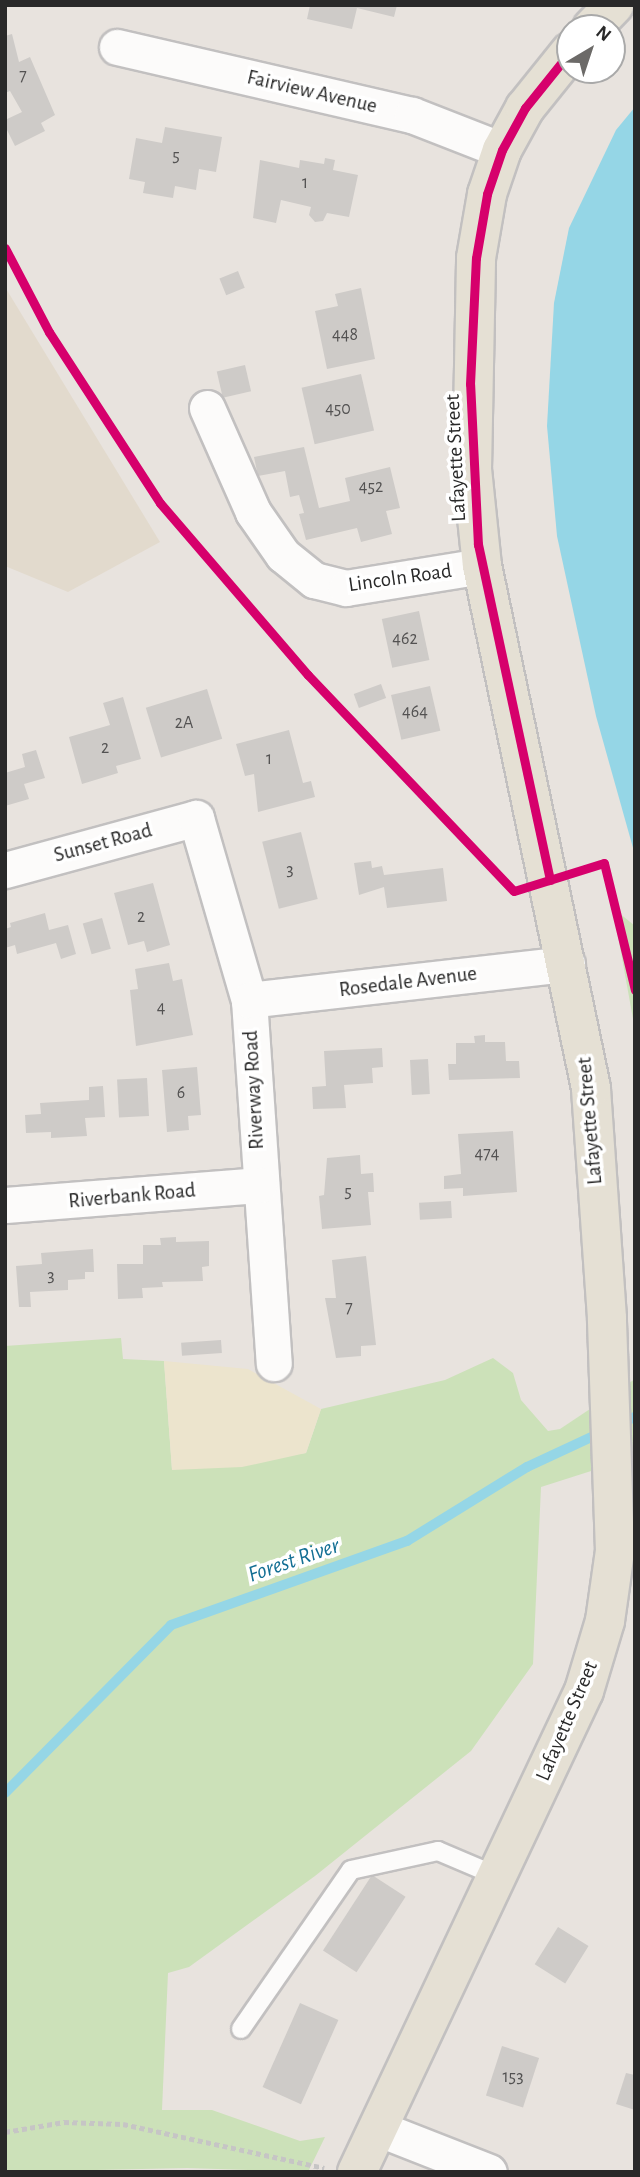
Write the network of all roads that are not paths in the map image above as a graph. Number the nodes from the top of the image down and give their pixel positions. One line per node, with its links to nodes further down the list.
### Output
1 (117, 47): 3 (street, Fairview Avenue)
2 (556, 69): 3 (main road, Lafayette Street)
3 (502, 150): 5 (main road, Lafayette Street)
4 (207, 408): 5 (street, Lincoln Road)
5 (482, 566): 8 (main road, Lafayette Street)
6 (197, 823): 7 (street, Sunset Road); 9 (street, Riverway Road)
7 (5, 870)
8 (567, 964): 9 (street, Rosedale Avenue); 13 (main road, Lafayette Street)
9 (249, 1000): 10 (street, Riverway Road)
10 (259, 1185): 11 (street, Riverbank Road); 12 (street, Riverway Road)
11 (5, 1205)
12 (274, 1363)
13 (497, 1876): 14 (lane); 15 (main road, Lafayette Street)
14 (241, 2029)
15 (377, 2128): 16 (main road, Lafayette Street); 17 (street)
16 (357, 2172)
17 (489, 2172)

